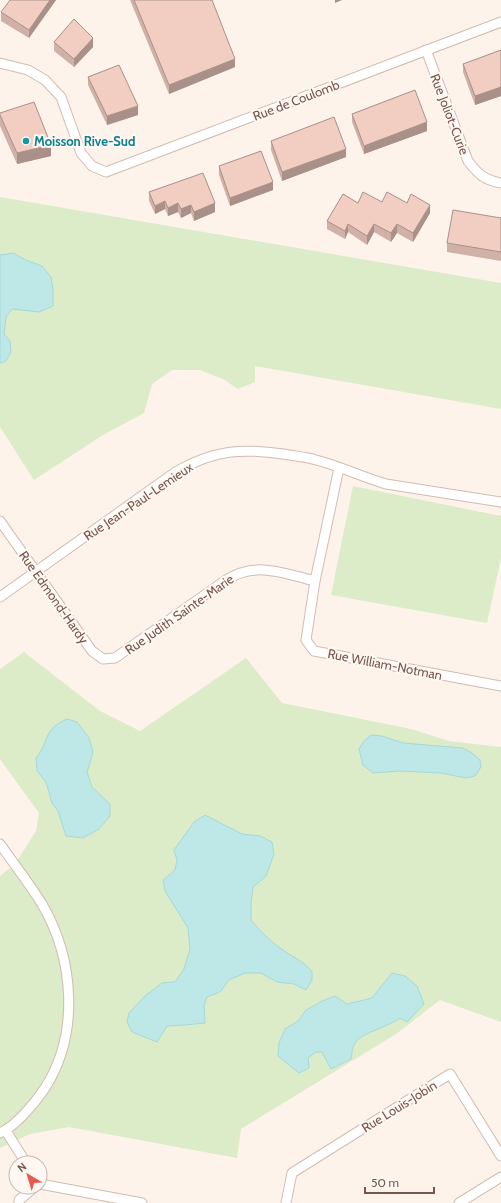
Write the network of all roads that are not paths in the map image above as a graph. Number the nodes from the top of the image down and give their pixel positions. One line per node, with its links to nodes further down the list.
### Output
1 (501, 22): 2 (street, Rue de Coulomb)
2 (426, 50): 3 (street, Rue de Coulomb); 4 (street, Rue Joliot-Curie)
3 (0, 62)
4 (501, 183)
5 (339, 468): 6 (street, Rue Jean-Paul-Lemieux); 8 (street, Rue Jean-Paul-Lemieux); 9 (street, Rue William-Notman)
6 (501, 502)
7 (0, 521): 8 (street, Rue Edmond-Hardy)
8 (36, 572): 10 (street, Rue Jean-Paul-Lemieux); 11 (street, Rue Edmond-Hardy)
9 (315, 581): 11 (street, Rue Judith Sainte-Marie); 12 (street, Rue William-Notman)
10 (0, 597)
11 (115, 658)
12 (501, 686)
13 (0, 844): 14 (street)
14 (3, 1132): 15 (street)
15 (20, 1155)
16 (501, 1156): 22 (street, Rue Louis-Jobin)
17 (501, 1177): 23 (street)
18 (48, 1185): 21 (street)
19 (25, 1195): 20 (street)
20 (19, 1203)
21 (142, 1203)
22 (286, 1203)
23 (459, 1203)

